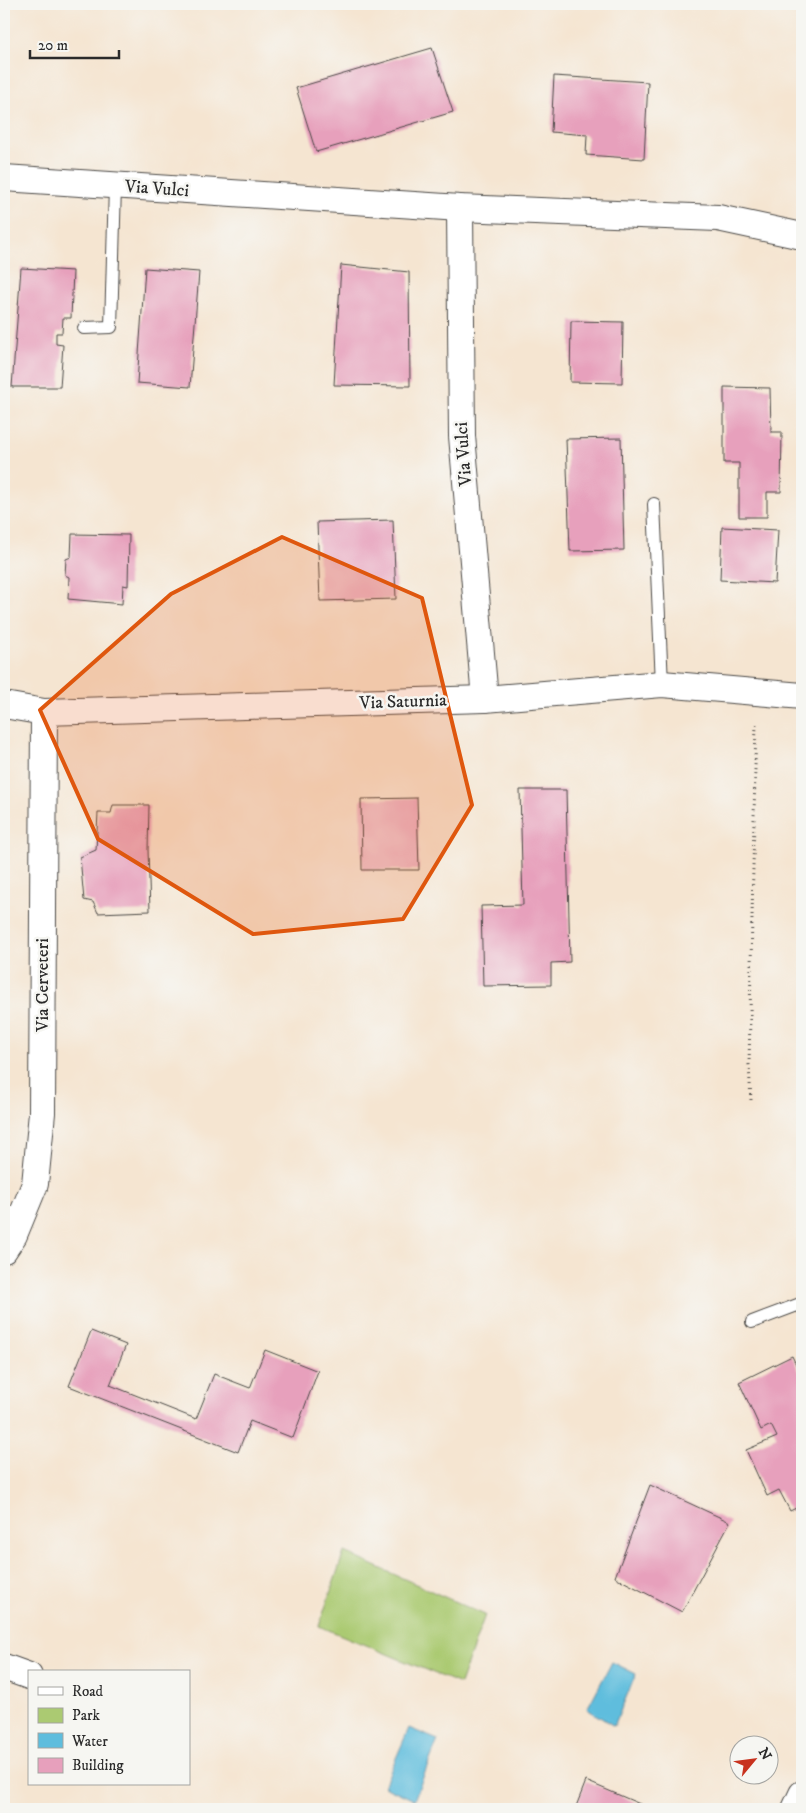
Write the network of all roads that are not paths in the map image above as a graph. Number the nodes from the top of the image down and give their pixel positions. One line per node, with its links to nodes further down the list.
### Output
1 (4, 178): 2 (street, Via Vulci)
2 (115, 186): 3 (street, Via Vulci); 5 (lane)
3 (460, 208): 4 (street, Via Vulci); 9 (street, Via Vulci)
4 (802, 236)
5 (84, 328)
6 (654, 504): 7 (lane)
7 (662, 684): 8 (street, Via Saturnia); 9 (street, Via Saturnia)
8 (802, 696)
9 (485, 699): 11 (street, Via Saturnia)
10 (4, 705): 11 (street, Via Saturnia)
11 (44, 712): 12 (street, Via Cerveteri)
12 (4, 1250)
13 (802, 1308): 14 (lane)
14 (752, 1322)
15 (4, 1668): 16 (street)
16 (28, 1676)
17 (802, 1794): 18 (street)
18 (795, 1809)

